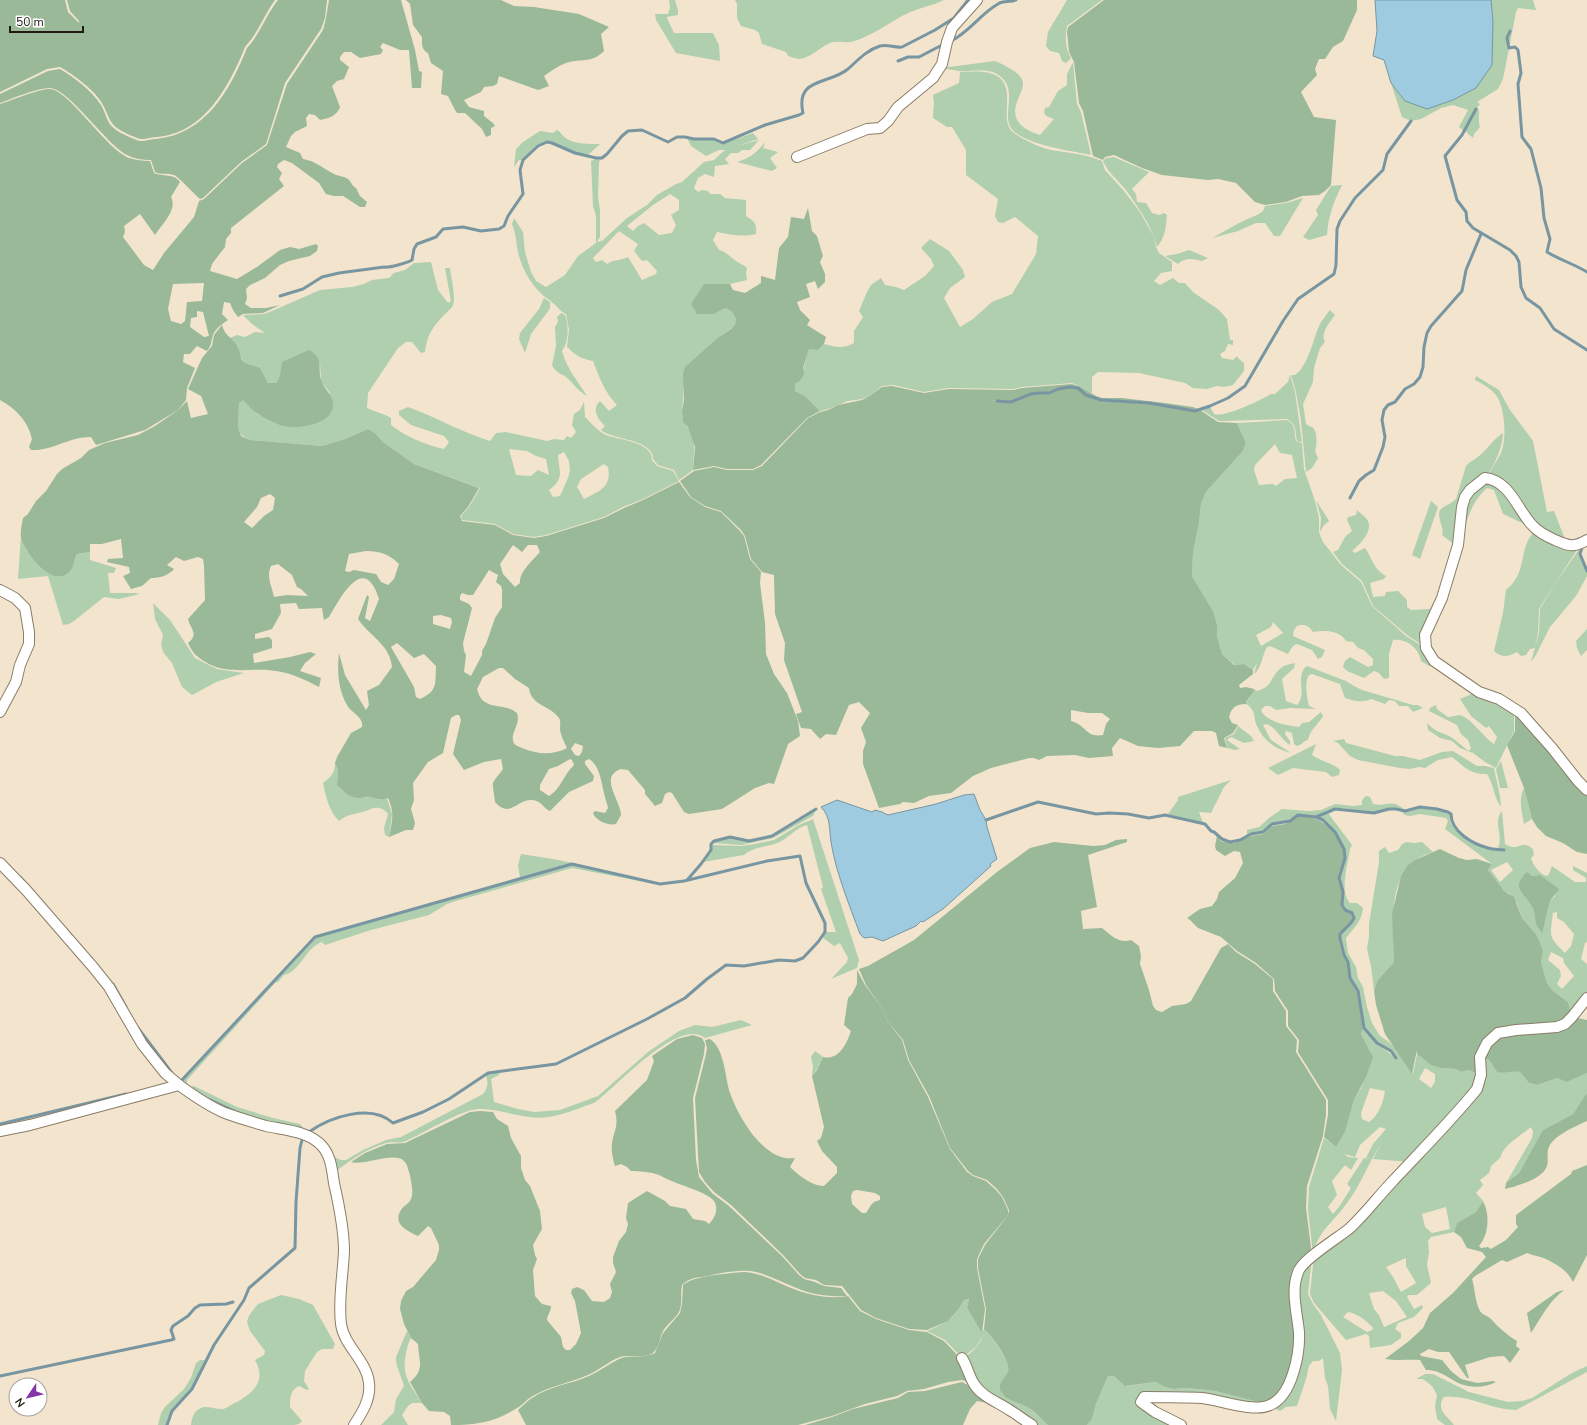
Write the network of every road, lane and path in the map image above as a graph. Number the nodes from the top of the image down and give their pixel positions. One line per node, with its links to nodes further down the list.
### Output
1 (977, 0): 2 (street)
2 (797, 157)
3 (1587, 540): 6 (street)
4 (0, 590): 5 (street)
5 (0, 712)
6 (1587, 790)
7 (0, 862): 9 (street)
8 (1587, 998): 14 (street)
9 (179, 1085): 10 (street); 12 (street)
10 (0, 1131)
11 (962, 1358): 13 (street)
12 (354, 1425)
13 (1032, 1425)
14 (1181, 1425)

